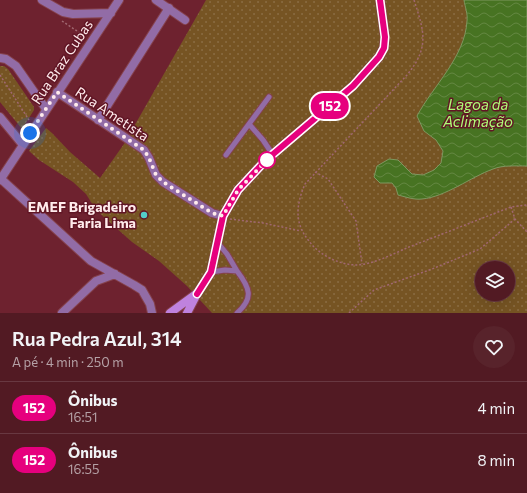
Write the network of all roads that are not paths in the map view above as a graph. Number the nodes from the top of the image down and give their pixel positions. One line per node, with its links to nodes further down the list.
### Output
1 (42, 0): 6 (street)
2 (120, 0): 6 (street, Rua Braz Cubas)
3 (156, 0): 5 (street)
4 (380, 0): 17 (street)
5 (169, 8): 7 (street); 13 (street)
6 (110, 13): 9 (street, Rua Braz Cubas)
7 (185, 20)
8 (0, 58): 11 (street)
9 (57, 92): 11 (street, Rua Braz Cubas); 13 (street, Rua Ametista)
10 (268, 97): 14 (lane)
11 (46, 109): 15 (street, Rua Braz Cubas)
12 (0, 117): 15 (street)
13 (98, 120): 19 (street, Rua Ametista)
14 (249, 124): 16 (lane); 17 (lane)
15 (23, 145): 18 (street, Rua Braz Cubas)
16 (226, 155)
17 (273, 155): 19 (street)
18 (0, 179): 23 (street)
19 (223, 216): 20 (street)
20 (217, 242): 21 (lane); 22 (street)
21 (237, 271): 22 (lane); 29 (lane)
22 (211, 272): 24 (street)
23 (114, 274): 25 (street); 26 (street)
24 (197, 294): 27 (street); 28 (street)
25 (62, 313)
26 (152, 313)
27 (170, 313)
28 (187, 313)
29 (237, 313)

